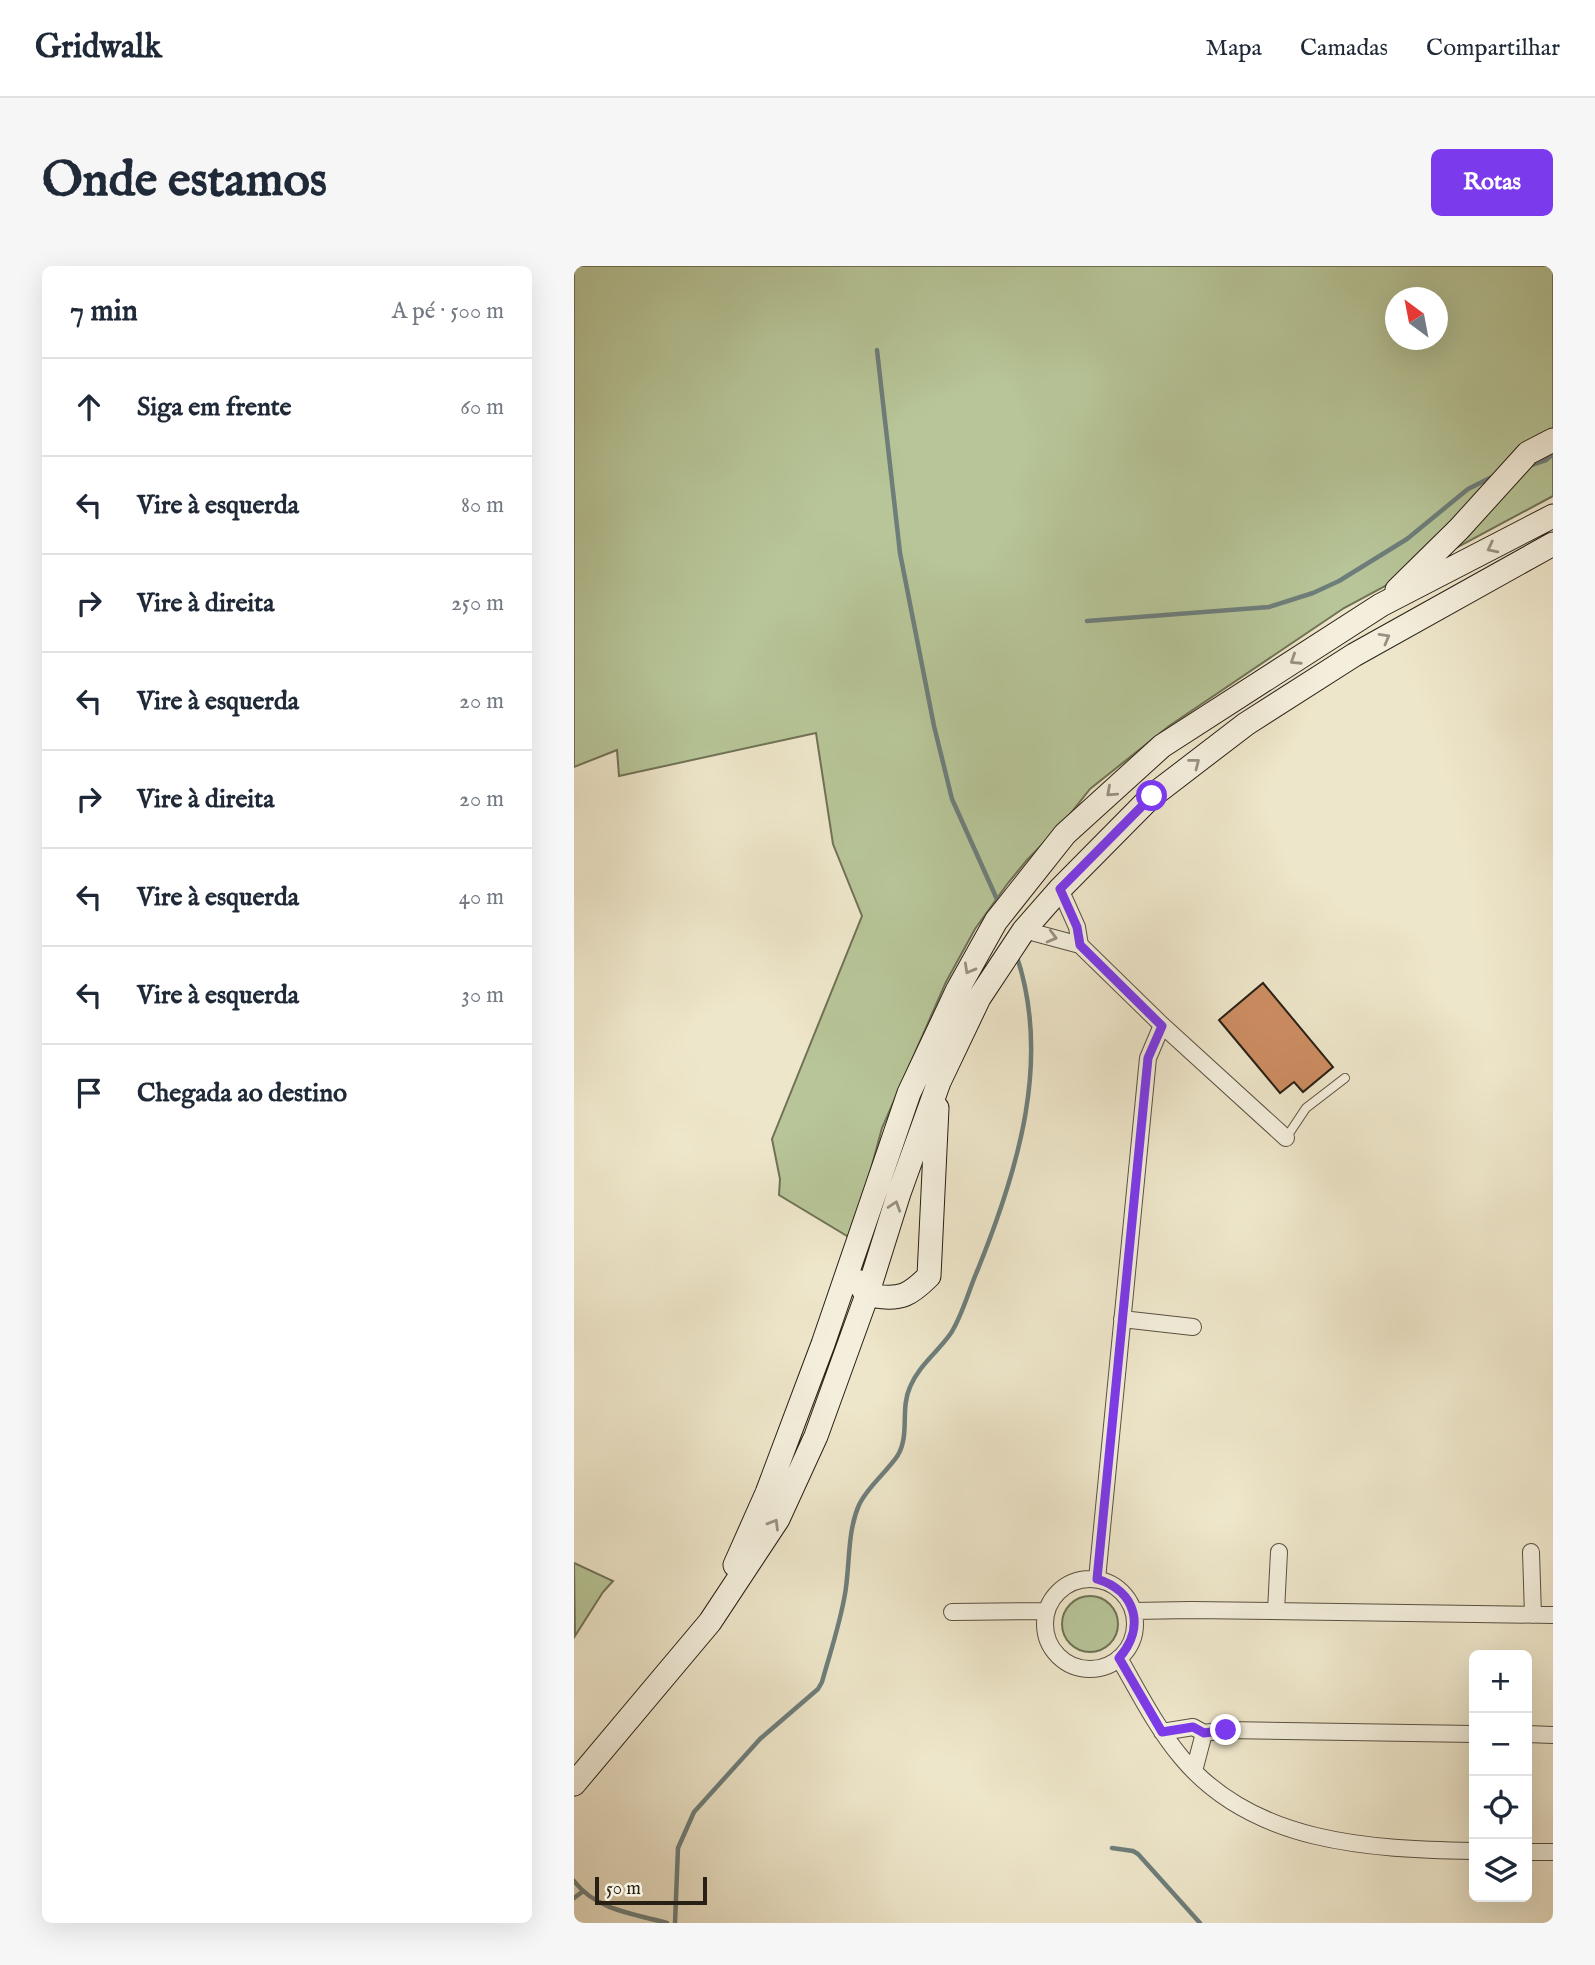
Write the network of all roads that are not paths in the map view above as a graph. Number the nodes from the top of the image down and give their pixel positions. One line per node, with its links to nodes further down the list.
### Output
1 (1553, 440): 4 (main road)
2 (1553, 516): 4 (main road, one-way to 4)
3 (1553, 541): 5 (main road, one-way to 3)
4 (1381, 605): 12 (main road, one-way to 12)
5 (1060, 889): 6 (main road); 7 (street)
6 (1024, 930): 7 (street, one-way to 7); 10 (main road)
7 (1080, 945): 8 (street)
8 (1162, 1026): 11 (street); 14 (street)
9 (1345, 1079): 11 (lane)
10 (939, 1082): 13 (main road, one-way to 10); 13 (main road)
11 (1286, 1138)
12 (878, 1186): 13 (main road); 25 (main road)
13 (867, 1295): 25 (main road, one-way to 13)
14 (1122, 1318): 15 (street); 18 (street)
15 (1193, 1327)
16 (1279, 1552): 21 (street)
17 (1531, 1552): 23 (street)
18 (1097, 1579): 19 (street); 20 (street)
19 (1046, 1611): 22 (street); 26 (street)
20 (1133, 1611): 21 (street); 26 (street)
21 (1276, 1611): 23 (street)
22 (952, 1612)
23 (1533, 1615): 24 (street)
24 (1553, 1615)
25 (710, 1622): 33 (main road)
26 (1119, 1658): 27 (street)
27 (1162, 1732): 28 (street); 32 (street)
28 (1204, 1733): 29 (street); 32 (street)
29 (1469, 1734)
30 (1532, 1734): 31 (street)
31 (1553, 1735)
32 (1194, 1771): 34 (street)
33 (577, 1780)
34 (1469, 1851)
35 (1532, 1852): 36 (street)
36 (1553, 1852)

